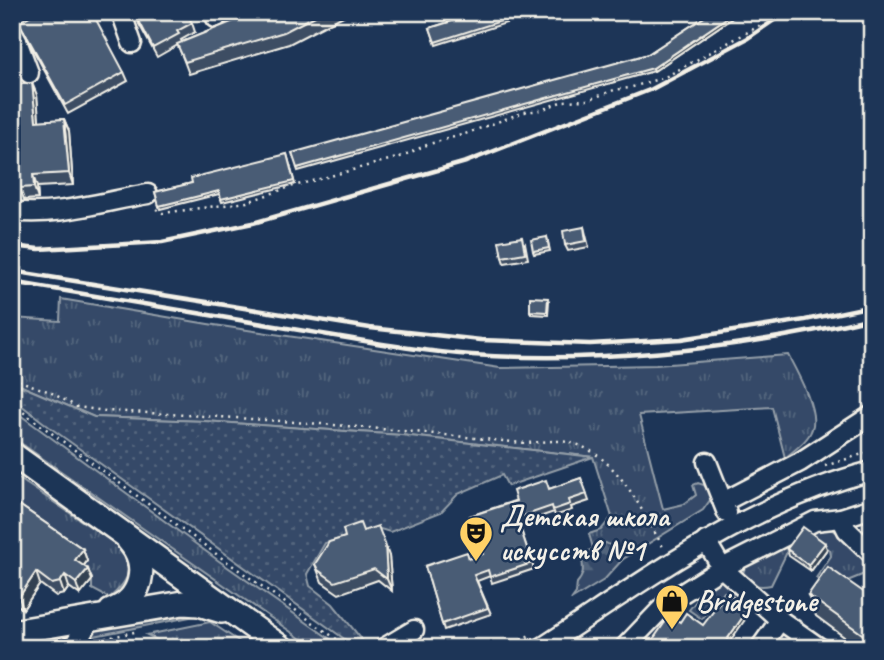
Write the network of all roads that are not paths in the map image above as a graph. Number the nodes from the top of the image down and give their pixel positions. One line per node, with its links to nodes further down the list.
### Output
1 (22, 12): 4 (street)
2 (121, 12): 3 (street)
3 (132, 43)
4 (29, 73)
5 (148, 194): 6 (street)
6 (12, 211)
7 (872, 415): 11 (street)
8 (12, 454): 15 (main road)
9 (707, 462): 11 (street)
10 (872, 471): 14 (street)
11 (723, 502): 14 (street)
12 (872, 508): 13 (street)
13 (841, 518): 17 (street); 18 (street)
14 (732, 526): 16 (street)
15 (122, 533): 19 (main road); 20 (main road)
16 (706, 541): 18 (street); 27 (street)
17 (872, 554)
18 (722, 568): 21 (street); 28 (street)
19 (92, 618): 20 (main road); 23 (main road); 24 (street)
20 (241, 619): 25 (main road)
21 (780, 620): 29 (street); 30 (street)
22 (414, 630): 26 (street)
23 (12, 632)
24 (80, 645)
25 (282, 648)
26 (384, 648)
27 (541, 648)
28 (624, 648)
29 (760, 648)
30 (820, 648)

